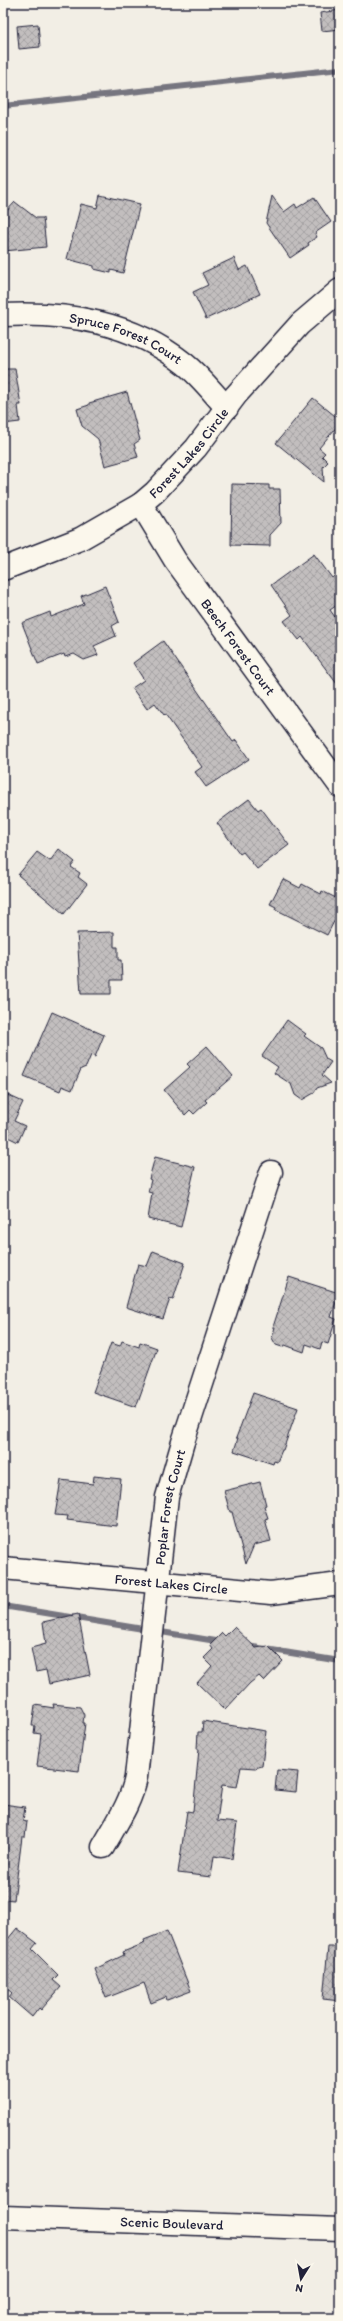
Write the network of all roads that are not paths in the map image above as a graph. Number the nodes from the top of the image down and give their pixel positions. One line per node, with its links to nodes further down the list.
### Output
1 (340, 290): 3 (street, Forest Lakes Circle)
2 (3, 315): 3 (street, Spruce Forest Court)
3 (227, 408): 4 (street, Forest Lakes Circle)
4 (141, 504): 5 (street, Forest Lakes Circle); 6 (street, Beech Forest Court)
5 (3, 569)
6 (340, 786)
7 (271, 1172): 9 (street, Poplar Forest Court)
8 (3, 1568): 9 (street, Forest Lakes Circle)
9 (157, 1583): 10 (street, Forest Lakes Circle); 11 (street, Poplar Forest Court)
10 (340, 1584)
11 (103, 1847)
12 (3, 2217): 13 (street, Scenic Boulevard)
13 (340, 2229)

